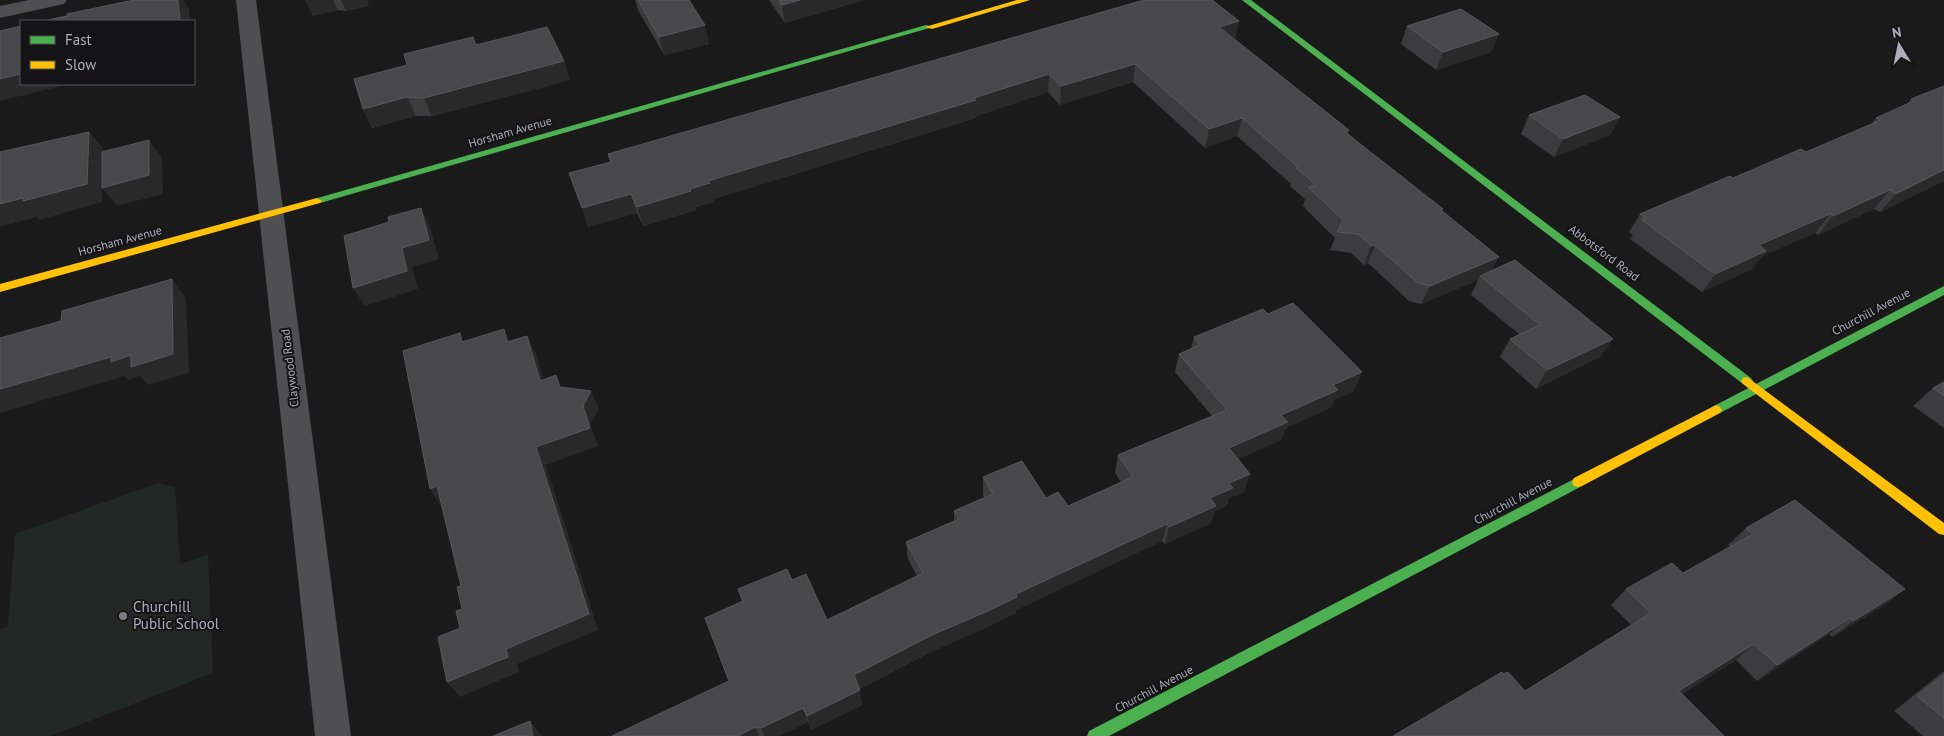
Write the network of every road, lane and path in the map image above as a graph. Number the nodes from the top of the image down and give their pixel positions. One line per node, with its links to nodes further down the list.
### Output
1 (57, 0): 5 (street)
2 (246, 0): 6 (street, Claywood Road)
3 (1026, 0): 6 (street, Horsham Avenue)
4 (1246, 0): 9 (street, Abbotsford Road)
5 (0, 12)
6 (272, 214): 7 (street, Horsham Avenue); 11 (street, Claywood Road)
7 (0, 288)
8 (1944, 290): 9 (street, Churchill Avenue)
9 (1757, 388): 10 (street, Abbotsford Road); 12 (street, Churchill Avenue)
10 (1944, 530)
11 (333, 736)
12 (1094, 736)

